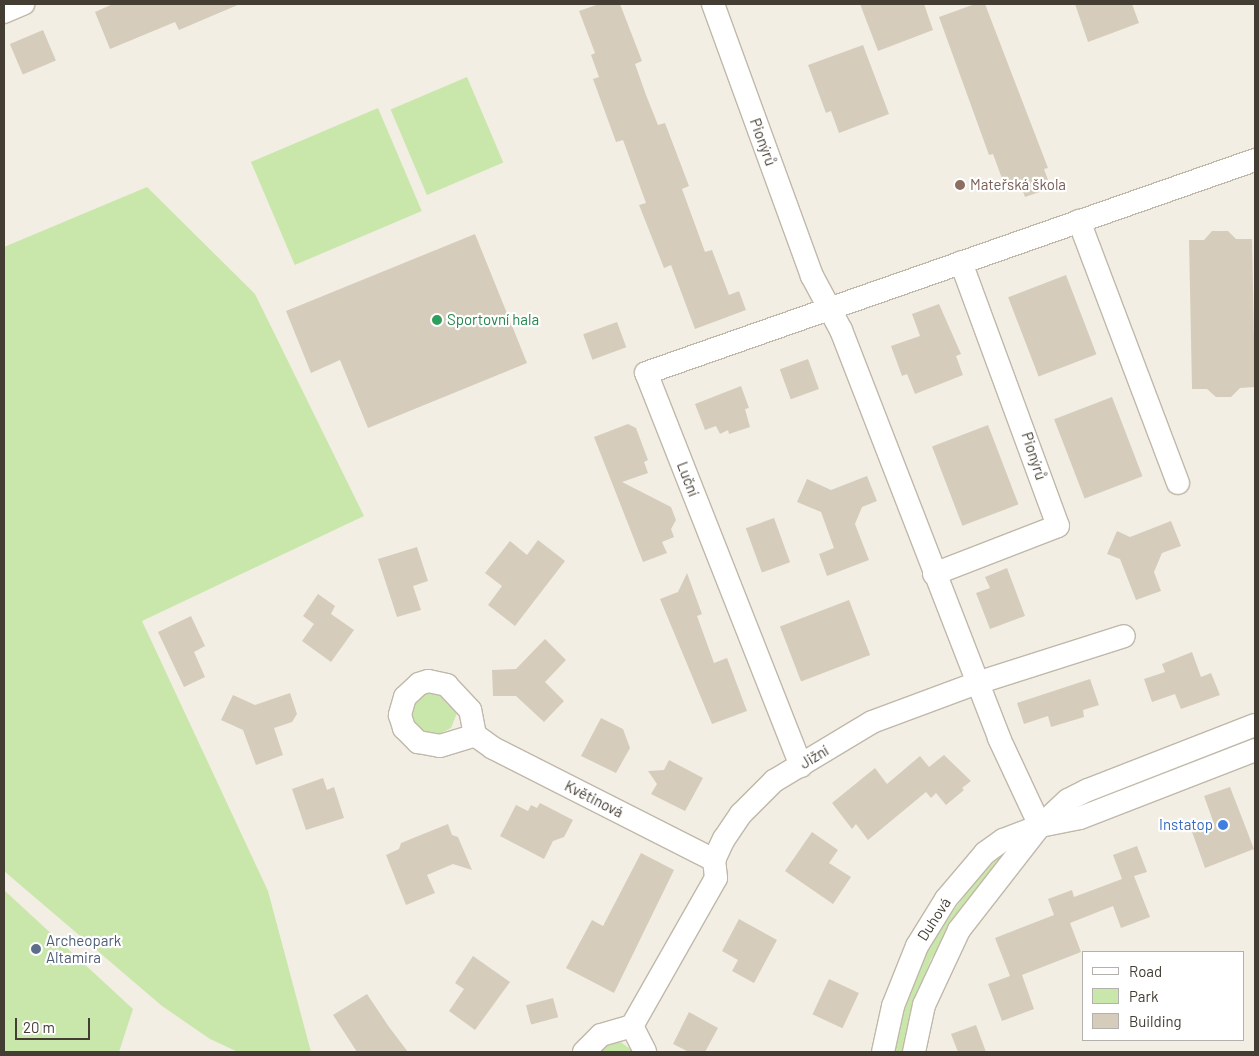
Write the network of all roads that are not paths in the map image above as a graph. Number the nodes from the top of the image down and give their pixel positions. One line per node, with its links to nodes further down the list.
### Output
1 (23, 4): 3 (street)
2 (713, 4): 7 (street, Pionýrů)
3 (4, 12)
4 (1255, 160): 5 (street)
5 (1079, 221): 6 (street); 8 (street)
6 (961, 262): 7 (street); 9 (street, Pionýrů)
7 (828, 307): 9 (street, Pionýrů); 15 (street, Luční)
8 (1178, 483)
9 (934, 574): 11 (street, Pionýrů)
10 (1124, 636): 11 (street, Jižní)
11 (977, 683): 15 (street, Jižní); 18 (street, Pionýrů)
12 (1255, 725): 16 (street, Duhová)
13 (475, 735): 19 (street, Květinová)
14 (1255, 750): 17 (street, Duhová)
15 (801, 766): 19 (street, Jižní)
16 (1148, 766): 17 (street); 18 (street, Duhová)
17 (1157, 788): 18 (street, Duhová)
18 (1040, 826): 23 (street, Duhová); 24 (street, Duhová)
19 (714, 860): 20 (street, Jižní)
20 (632, 1026): 21 (street); 22 (street)
21 (584, 1052)
22 (645, 1052)
23 (883, 1052)
24 (914, 1052)

